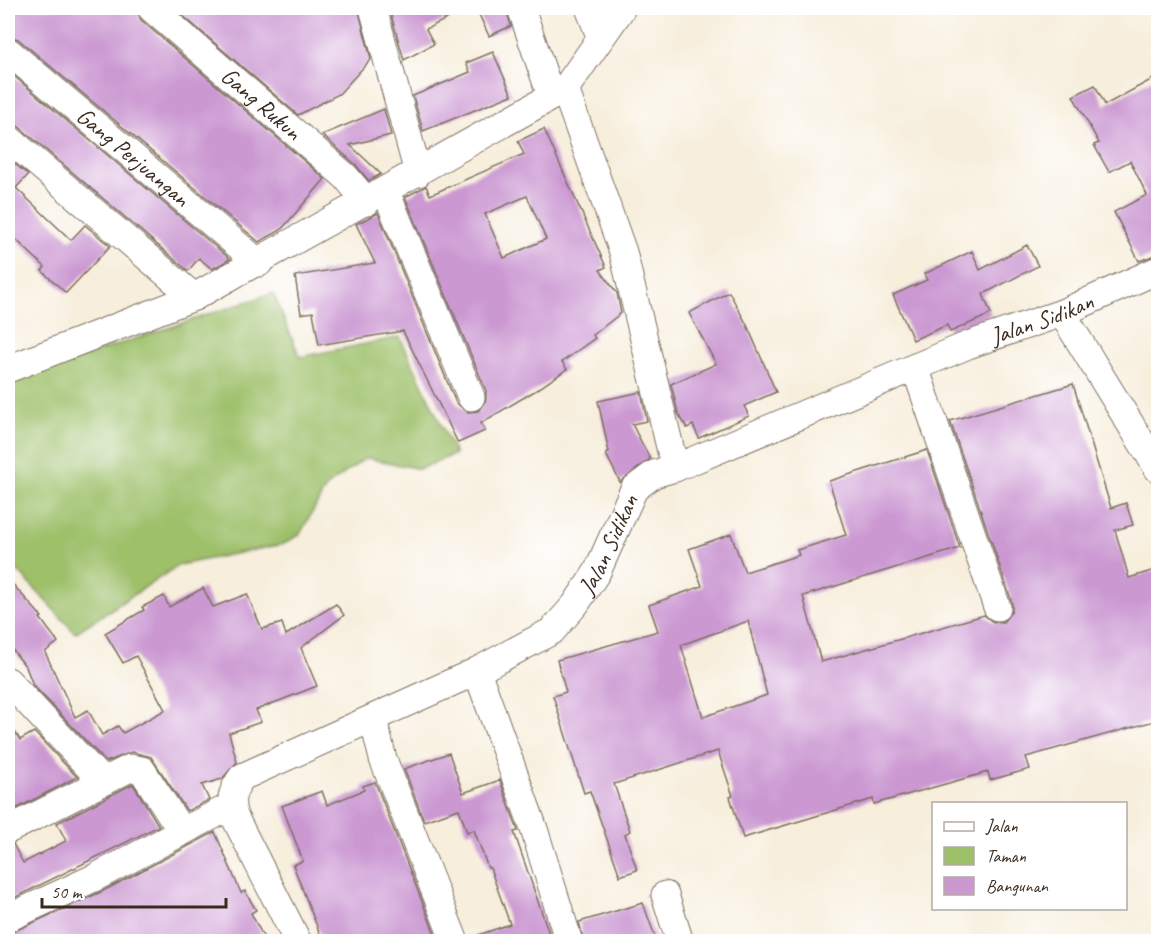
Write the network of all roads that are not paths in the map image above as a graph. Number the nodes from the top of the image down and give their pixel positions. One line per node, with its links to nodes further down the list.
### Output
1 (151, 8): 11 (street, Gang Rukun)
2 (373, 8): 10 (street)
3 (521, 8): 8 (street)
4 (589, 8): 6 (street)
5 (622, 8): 6 (street)
6 (600, 36): 8 (street)
7 (8, 51): 12 (street, Gang Perjuangan)
8 (558, 92): 10 (street); 19 (street)
9 (8, 138): 14 (street)
10 (418, 173): 11 (street)
11 (377, 197): 12 (street); 18 (street, Gang Rukun)
12 (259, 263): 14 (street)
13 (1158, 270): 15 (street, Jalan Sidikan)
14 (194, 297): 17 (street)
15 (1062, 313): 16 (street, Jalan Sidikan); 20 (street)
16 (915, 367): 19 (street, Jalan Sidikan); 21 (street)
17 (8, 369)
18 (471, 397)
19 (675, 468): 22 (street, Jalan Sidikan)
20 (1158, 469)
21 (997, 607)
22 (477, 671): 24 (street, Jalan Sidikan); 33 (street)
23 (8, 681): 25 (street)
24 (373, 719): 26 (street, Jalan Sidikan); 32 (street)
25 (103, 782): 27 (street); 28 (street)
26 (231, 806): 28 (street); 31 (street)
27 (8, 830)
28 (182, 832): 30 (street)
29 (665, 895): 34 (street)
30 (8, 918)
31 (298, 942)
32 (455, 942)
33 (569, 942)
34 (680, 942)

